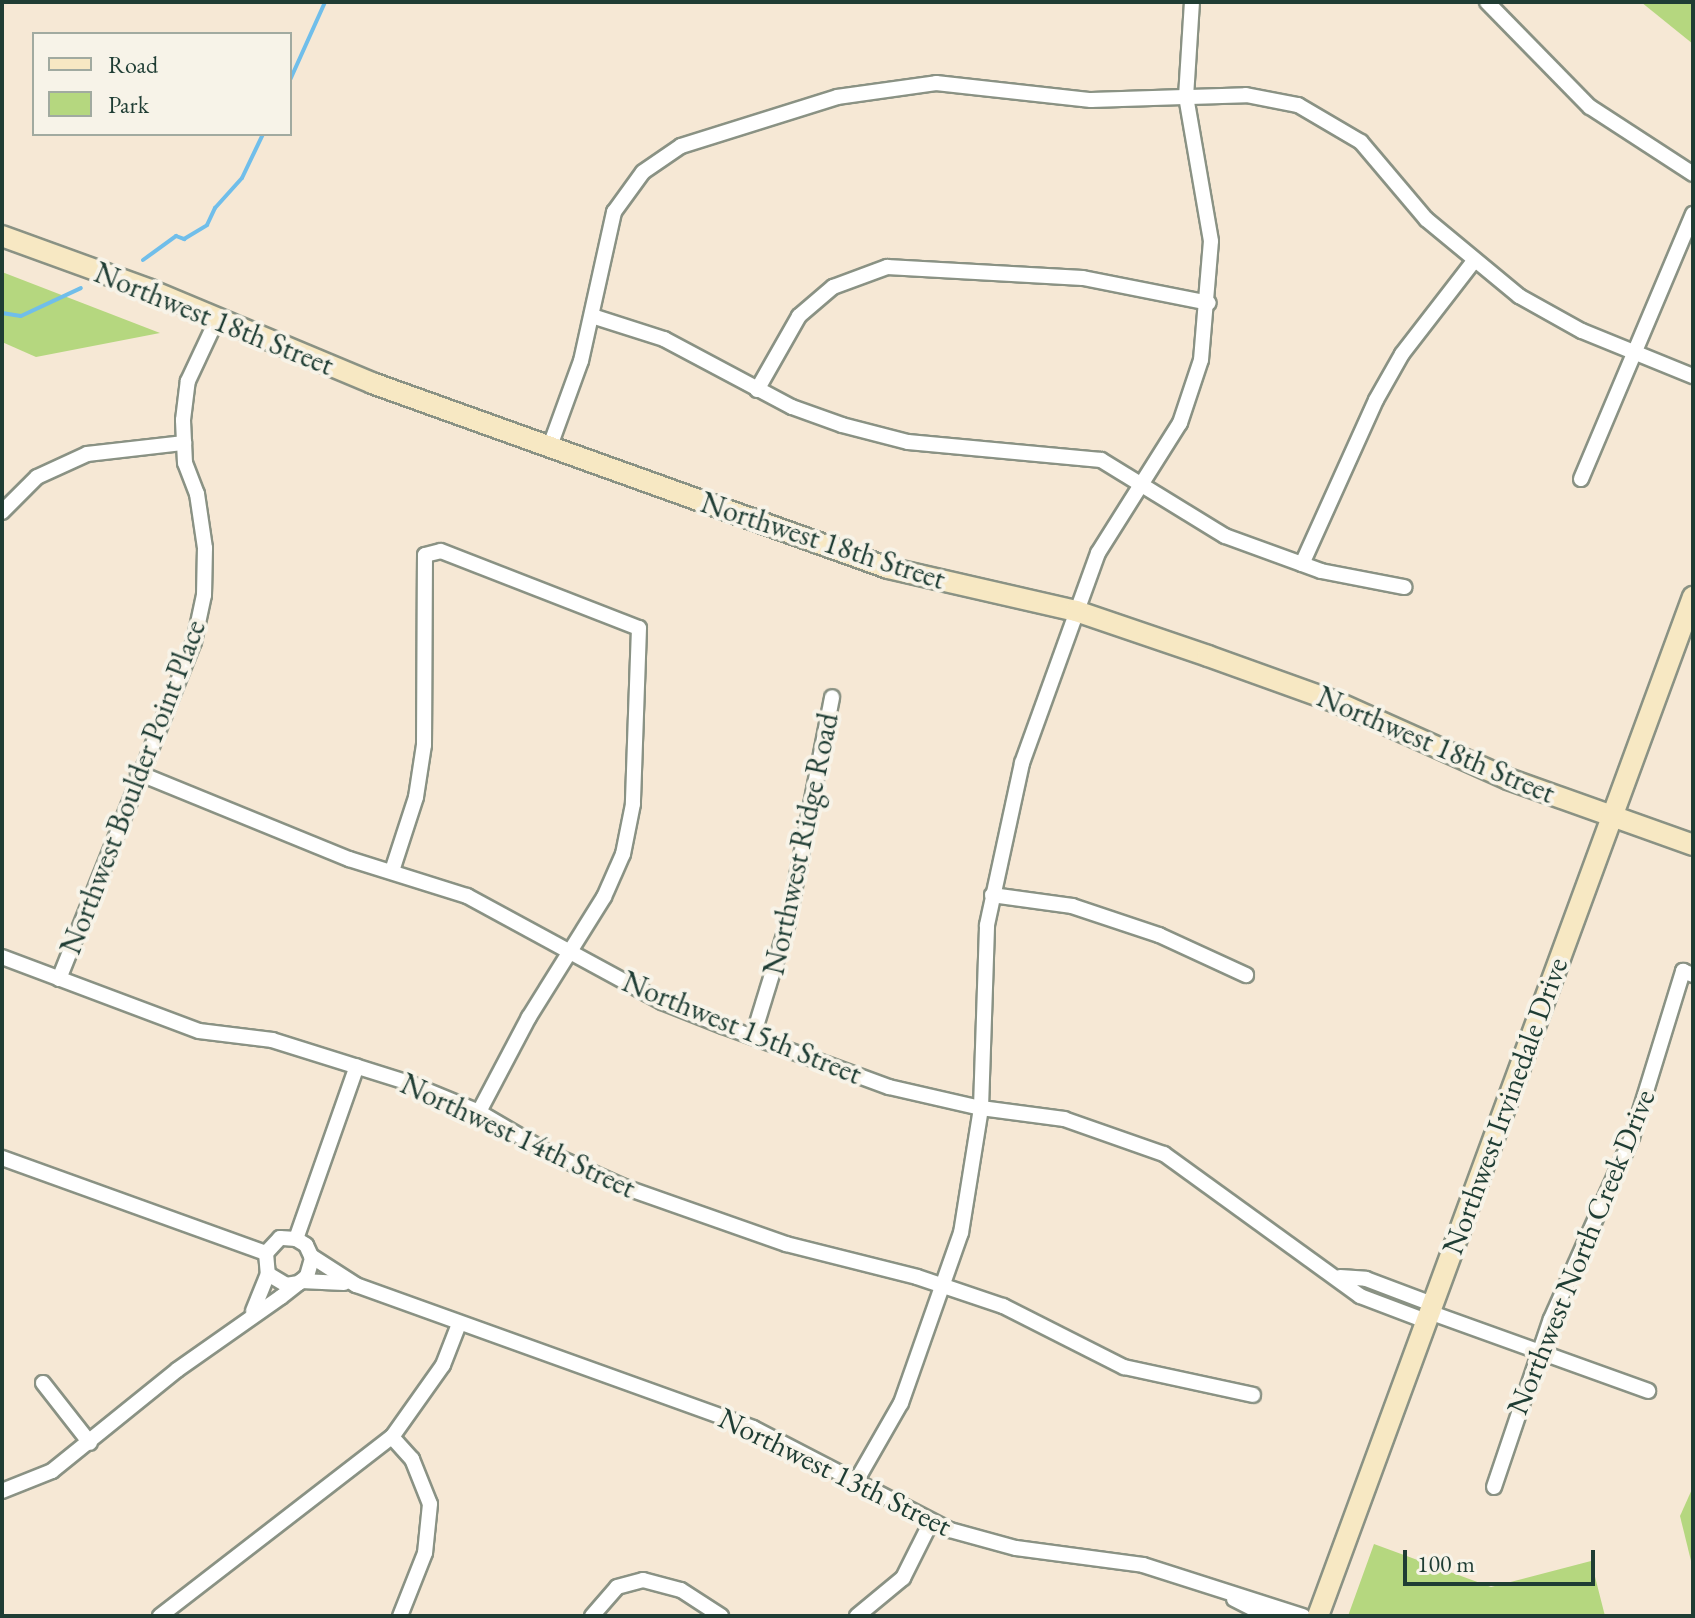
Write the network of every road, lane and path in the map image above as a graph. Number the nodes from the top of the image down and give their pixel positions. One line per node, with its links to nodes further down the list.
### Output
1 (1192, 2): 3 (street)
2 (1487, 2): 4 (street)
3 (1186, 97): 7 (street); 8 (street); 9 (street)
4 (1693, 174)
5 (1693, 214): 11 (street)
6 (2, 236): 10 (street, Northwest 18th Street)
7 (1473, 262): 11 (street); 19 (street)
8 (1209, 303): 13 (street); 17 (street)
9 (592, 316): 13 (street); 15 (street)
10 (218, 317): 14 (street, Northwest Boulder Point Place); 15 (street, Northwest 18th Street)
11 (1632, 352): 12 (street); 16 (street)
12 (1693, 376)
13 (757, 390): 17 (street)
14 (184, 443): 18 (street); 24 (street, Northwest Boulder Point Place)
15 (550, 446): 22 (street, Northwest 18th Street)
16 (1581, 479)
17 (1141, 484): 19 (street); 22 (street)
18 (2, 512)
19 (1302, 564): 20 (street)
20 (1404, 587)
21 (1693, 597): 25 (street, Northwest Irvinedale Drive)
22 (1076, 611): 25 (street, Northwest 18th Street); 28 (street)
23 (832, 697): 34 (street, Northwest Ridge Road)
24 (138, 773): 27 (street, Northwest 15th Street); 33 (street, Northwest Boulder Point Place)
25 (1612, 816): 26 (street, Northwest 18th Street); 46 (street, Northwest Irvinedale Drive)
26 (1693, 845)
27 (392, 871): 29 (street, Northwest 15th Street); 29 (street)
28 (992, 895): 32 (street); 36 (street)
29 (569, 950): 34 (street, Northwest 15th Street); 37 (street)
30 (2, 957): 33 (street, Northwest 14th Street)
31 (1688, 973): 49 (street, Northwest North Creek Drive)
32 (1246, 975)
33 (59, 979): 35 (street, Northwest 14th Street)
34 (753, 1036): 36 (street, Northwest 15th Street)
35 (357, 1066): 37 (street, Northwest 14th Street); 39 (street)
36 (981, 1108): 45 (street); 46 (street, Northwest 15th Street)
37 (479, 1112): 45 (street, Northwest 14th Street)
38 (2, 1158): 40 (street)
39 (296, 1239): 40 (street); 41 (street)
40 (266, 1253): 42 (street)
41 (311, 1256): 43 (street); 44 (street, Northwest 13th Street)
42 (268, 1274): 43 (street); 47 (street)
43 (300, 1282): 44 (street, Northwest 13th Street); 47 (street)
44 (356, 1285): 48 (street, Northwest 13th Street)
45 (944, 1286): 52 (street, Northwest 14th Street); 55 (street)
46 (1429, 1312): 49 (street, Northwest 15th Street); 67 (street, Northwest Irvinedale Drive)
47 (248, 1318): 54 (street)
48 (459, 1324): 53 (street); 55 (street, Northwest 13th Street)
49 (1539, 1351): 51 (street, Northwest 15th Street); 56 (street, Northwest North Creek Drive)
50 (43, 1383): 54 (street)
51 (1648, 1391)
52 (1253, 1395)
53 (392, 1437): 60 (street); 61 (street)
54 (90, 1443): 57 (street)
55 (854, 1485): 58 (street, Northwest 13th Street)
56 (1494, 1487)
57 (2, 1491)
58 (931, 1522): 59 (street, Northwest 13th Street); 64 (street)
59 (1231, 1597): 65 (street, Northwest 13th Street); 66 (street, Northwest 13th Street)
60 (160, 1616)
61 (400, 1616)
62 (592, 1616): 63 (street)
63 (721, 1616)
64 (857, 1616)
65 (1267, 1616)
66 (1303, 1616)
67 (1318, 1616)

